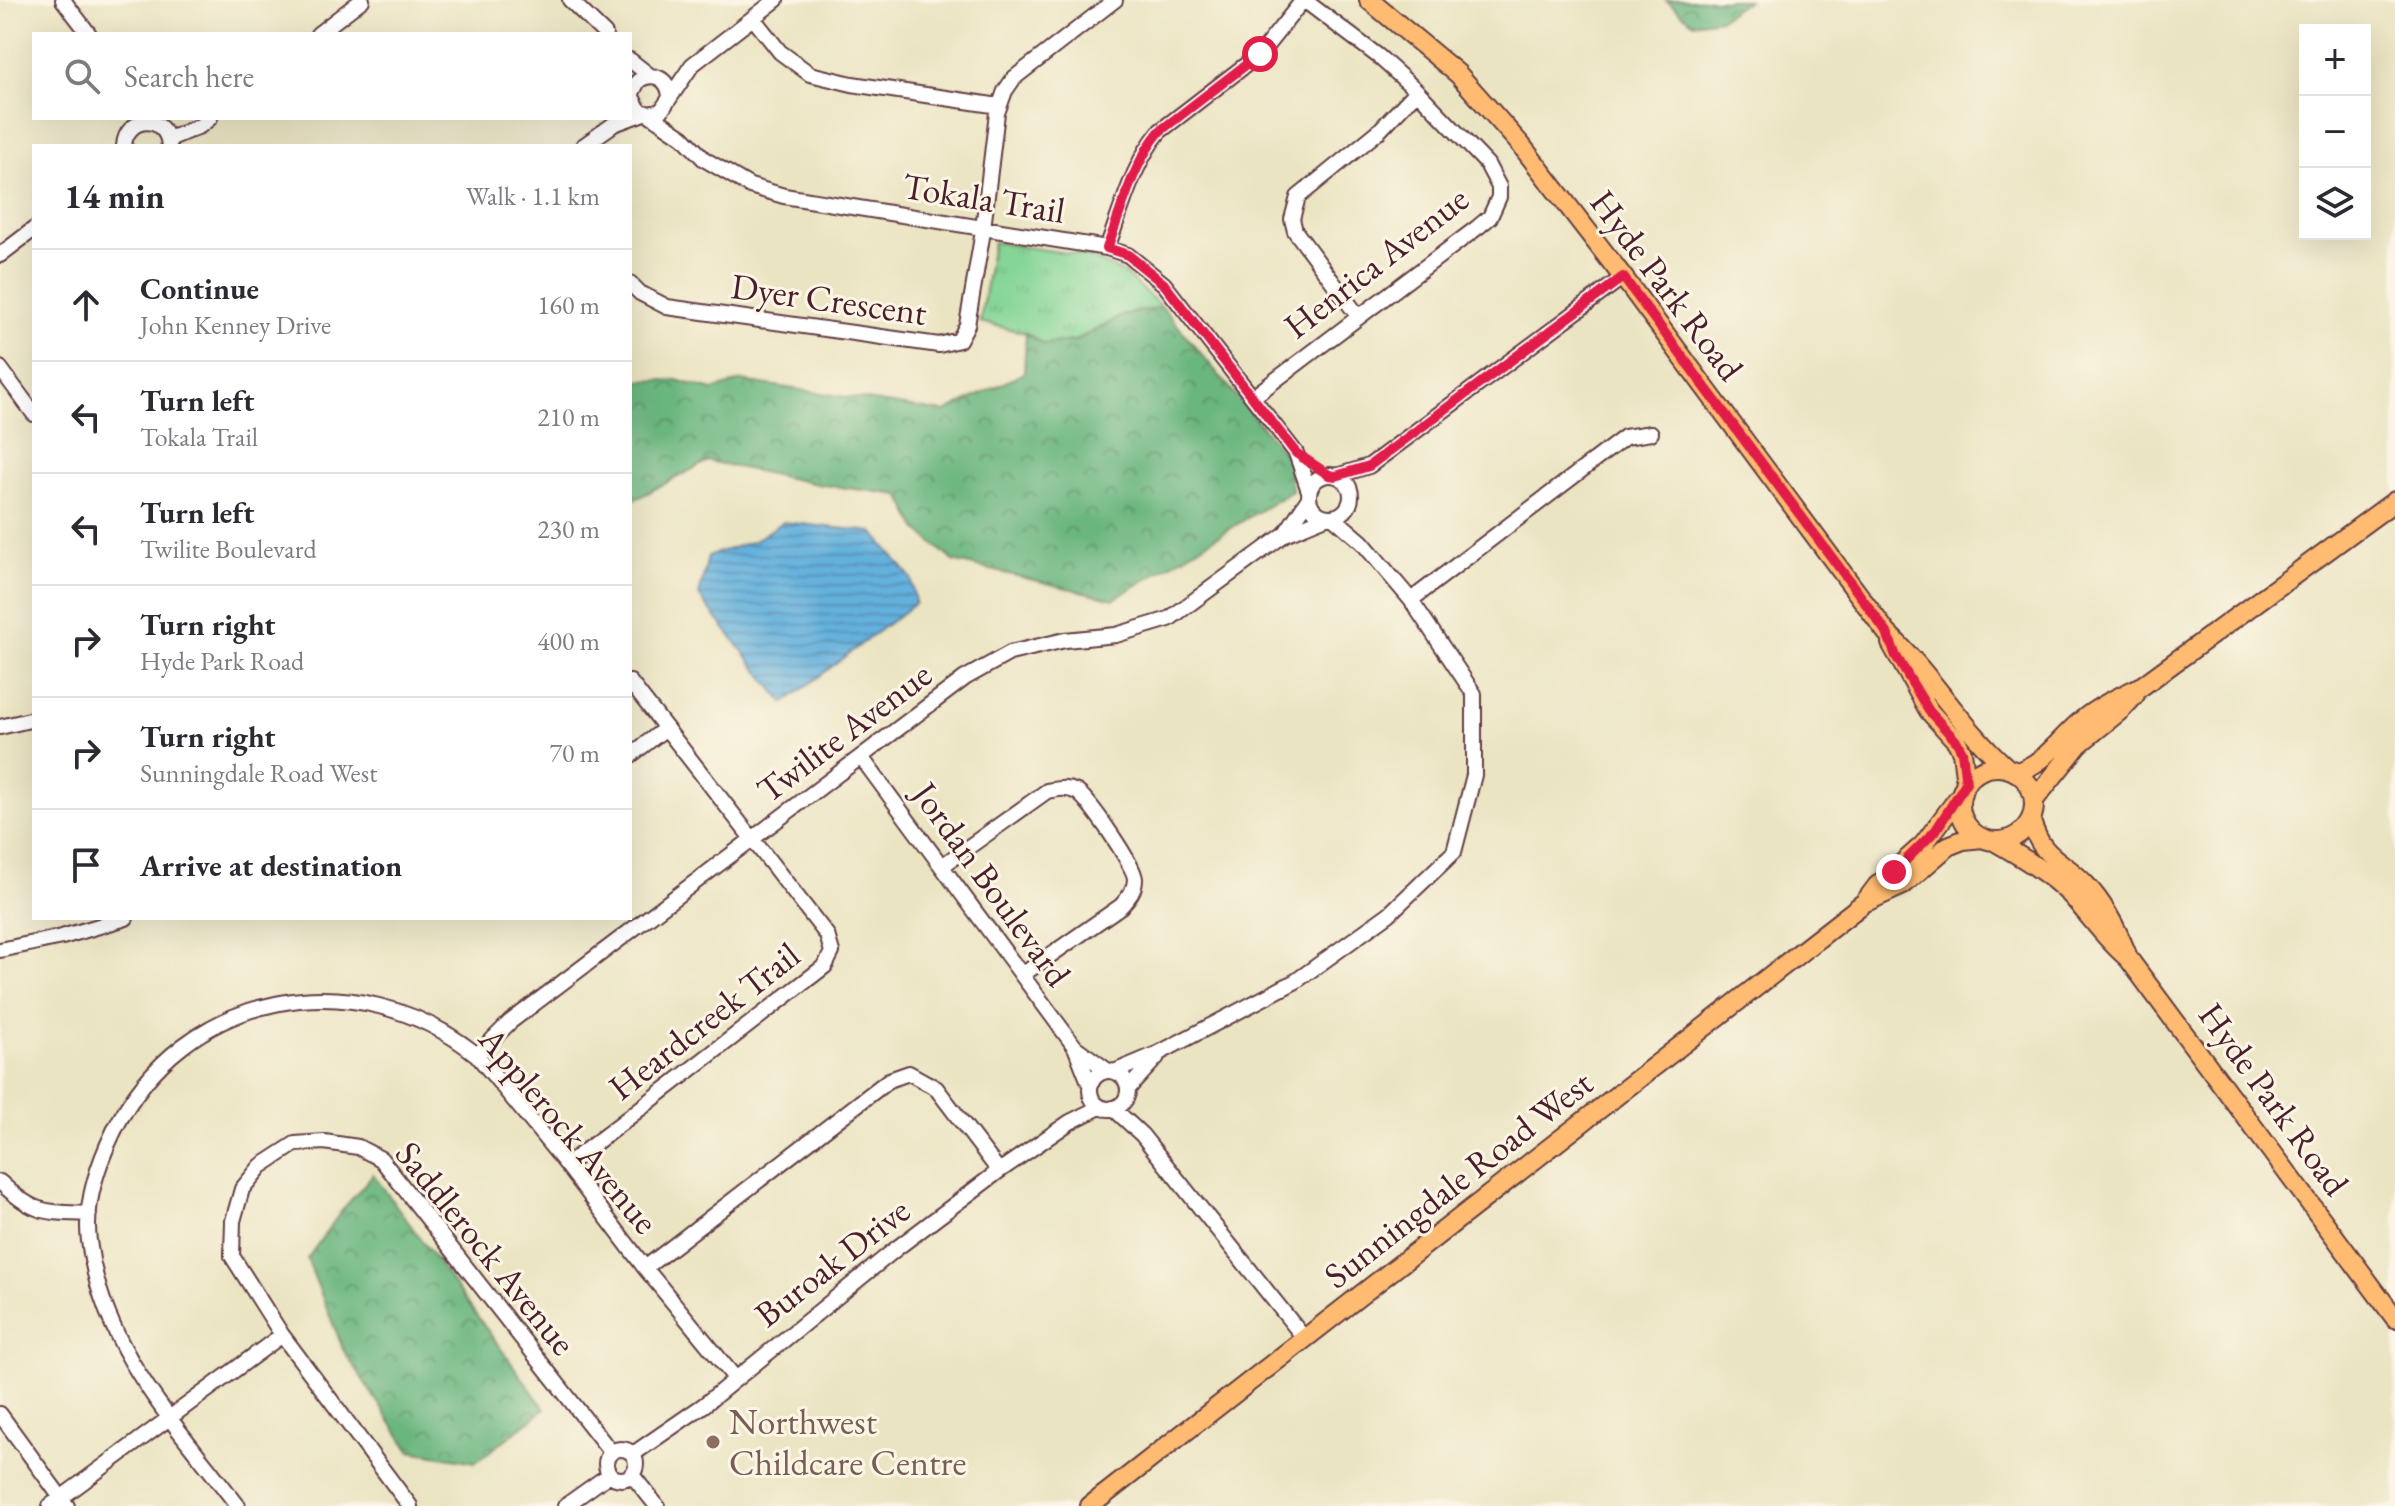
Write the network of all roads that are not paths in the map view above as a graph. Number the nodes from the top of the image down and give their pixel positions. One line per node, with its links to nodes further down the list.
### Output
1 (63, 0): 9 (street)
2 (362, 0): 10 (street)
3 (570, 0): 11 (street)
4 (776, 0): 8 (street)
5 (1115, 0): 19 (street)
6 (1304, 0): 16 (street, Henrica Avenue); 31 (street)
7 (1369, 0): 33 (main road, Hyde Park Road)
8 (753, 18): 13 (street); 19 (street)
9 (87, 32)
10 (321, 32)
11 (603, 32)
12 (632, 61): 14 (street)
13 (692, 65): 14 (street); 18 (street)
14 (652, 76): 15 (street); 18 (street)
15 (632, 87)
16 (1417, 91): 35 (street); 35 (street, Henrica Avenue)
17 (632, 92): 20 (street)
18 (670, 98): 20 (street); 25 (street, Tokala Trail)
19 (999, 106): 29 (street)
20 (647, 114): 21 (street); 25 (street, Tokala Trail)
21 (632, 117)
22 (139, 120): 26 (street); 27 (street)
23 (208, 120): 26 (street)
24 (615, 121): 28 (street)
25 (683, 137): 29 (street, Tokala Trail)
26 (169, 142)
27 (125, 144)
28 (586, 144)
29 (983, 228): 31 (street, Tokala Trail); 34 (street, Dyer Crescent)
30 (32, 231): 32 (street)
31 (1107, 248): 37 (street, Tokala Trail)
32 (0, 255)
33 (1623, 277): 41 (street); 50 (main road, Hyde Park Road)
34 (632, 285)
35 (1358, 316): 37 (street, Henrica Avenue)
36 (0, 368): 38 (street)
37 (1253, 397): 40 (street, Tokala Trail)
38 (32, 411)
39 (1651, 433): 49 (street)
40 (1296, 453): 42 (street, Tokala Trail); 43 (street, Tokala Trail)
41 (1369, 466): 42 (street); 44 (street)
42 (1333, 476): 43 (street); 44 (street)
43 (1309, 495): 46 (street); 47 (street, Twilite Avenue)
44 (1350, 501): 46 (street); 48 (street)
45 (2395, 501): 52 (main road)
46 (1330, 517): 47 (street, Twilite Avenue); 48 (street)
47 (1285, 534): 57 (street, Twilite Avenue)
48 (1362, 542): 49 (street)
49 (1411, 600): 71 (street)
50 (1887, 633): 58 (main road, Hyde Park Road); 59 (main road, Hyde Park Road)
51 (632, 685): 55 (street, Heardcreek Trail)
52 (2142, 686): 58 (main road); 60 (main road)
53 (32, 719): 54 (street)
54 (0, 727)
55 (666, 728): 56 (street); 62 (street, Heardcreek Trail)
56 (632, 754)
57 (861, 757): 62 (street, Twilite Avenue); 64 (street, Jordan Boulevard)
58 (2011, 770): 59 (main road); 60 (main road)
59 (1964, 788): 63 (main road); 65 (main road, Sunningdale Road West)
60 (2035, 799): 61 (main road)
61 (2031, 821): 63 (main road); 68 (main road, Hyde Park Road)
62 (754, 838): 72 (street, Twilite Avenue); 77 (street, Heardcreek Trail)
63 (1988, 840): 65 (main road, Sunningdale Road West); 68 (main road, Hyde Park Road)
64 (942, 866): 69 (street, Jordan Boulevard); 69 (street)
65 (1865, 902): 84 (main road, Sunningdale Road West)
66 (119, 920): 67 (street)
67 (0, 950)
68 (2128, 958): 82 (main road, Hyde Park Road)
69 (1022, 975): 70 (street, Jordan Boulevard)
70 (1075, 1047): 73 (street, Jordan Boulevard); 75 (street, Jordan Boulevard)
71 (1159, 1053): 73 (street); 74 (street)
72 (477, 1055): 77 (street, Applerock Avenue); 80 (street, Applerock Avenue)
73 (1111, 1071): 74 (street); 75 (street)
74 (1127, 1093): 75 (street); 76 (street)
75 (1099, 1099): 76 (street); 78 (street, Buroak Drive)
76 (1142, 1135): 84 (street)
77 (567, 1165): 81 (street, Applerock Avenue)
78 (999, 1171): 81 (street); 85 (street, Buroak Drive)
79 (0, 1182): 80 (street)
80 (89, 1214): 87 (street, Applerock Avenue)
81 (645, 1268): 85 (street, Applerock Avenue)
82 (2395, 1318)
83 (282, 1335): 87 (street); 88 (street, Saddlerock Avenue); 94 (street, Saddlerock Avenue)
84 (1305, 1339): 97 (main road, Sunningdale Road West)
85 (735, 1378): 89 (street, Buroak Drive)
86 (0, 1414): 92 (street)
87 (170, 1416): 92 (street); 93 (street, Applerock Avenue)
88 (611, 1452): 89 (street); 90 (street)
89 (633, 1454): 91 (street)
90 (610, 1474): 91 (street); 95 (street)
91 (632, 1475): 96 (street)
92 (59, 1503)
93 (238, 1506)
94 (410, 1506)
95 (565, 1506)
96 (657, 1506)
97 (1090, 1506)

